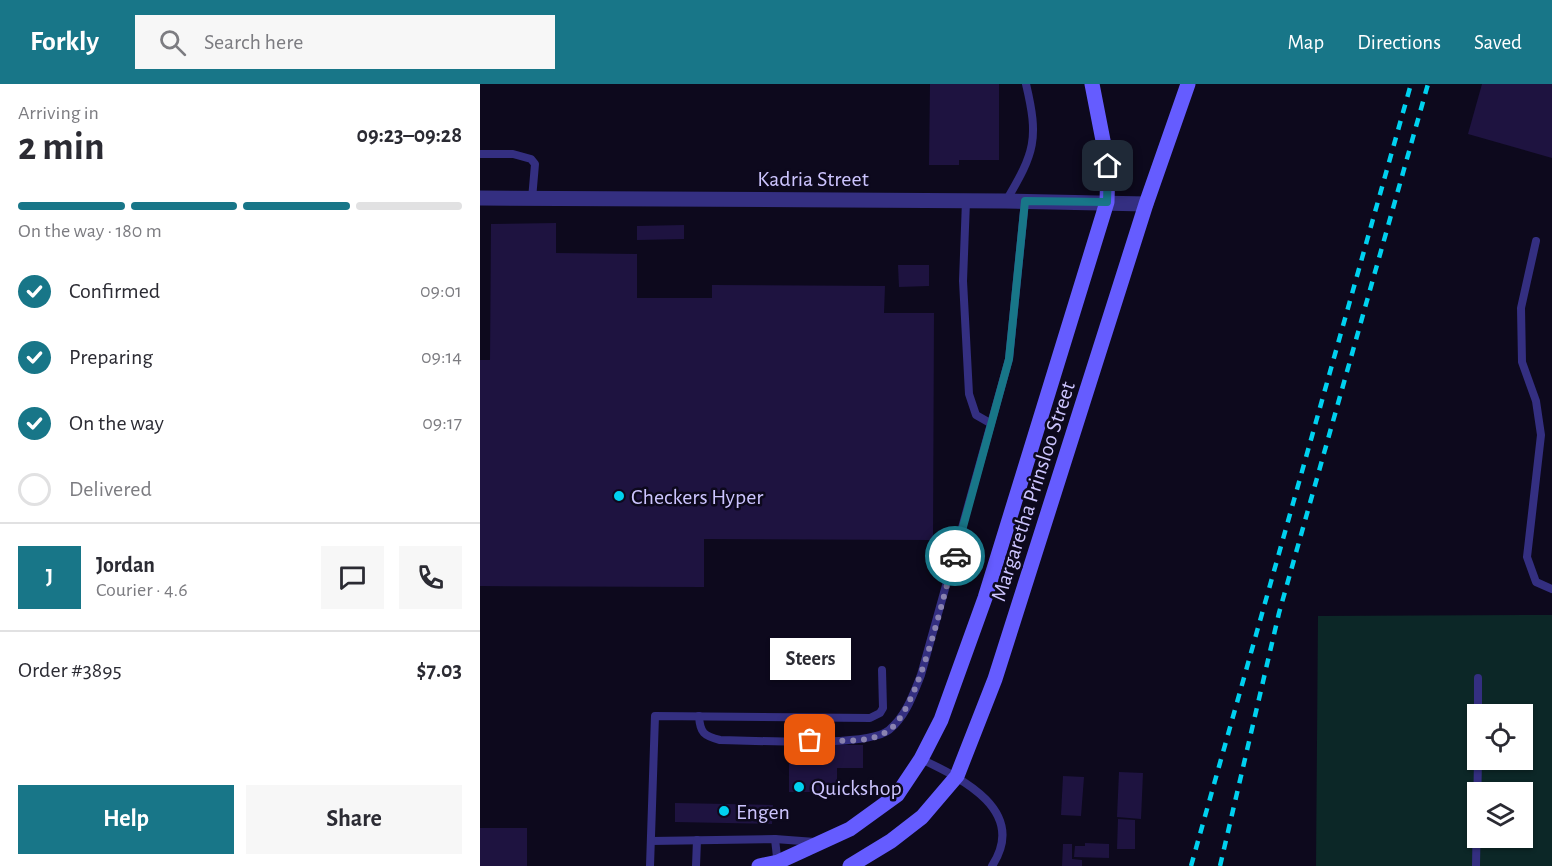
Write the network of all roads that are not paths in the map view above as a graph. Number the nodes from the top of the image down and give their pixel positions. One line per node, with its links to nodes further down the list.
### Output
1 (1026, 84): 8 (lane)
2 (1092, 84): 10 (street, Margaretha Prinsloo Street)
3 (1188, 84): 11 (street, Margaretha Prinsloo Street)
4 (480, 154): 6 (lane)
5 (480, 198): 6 (street, Kadria Street)
6 (532, 199): 7 (street, Kadria Street)
7 (966, 201): 8 (street, Kadria Street); 13 (lane)
8 (1006, 201): 9 (street, Kadria Street)
9 (1025, 201): 10 (street, Kadria Street); 13 (lane)
10 (1107, 202): 11 (street, Kadria Street); 19 (street, Margaretha Prinsloo Street)
11 (1146, 204): 21 (street, Margaretha Prinsloo Street)
12 (1536, 241): 14 (lane)
13 (990, 423): 18 (lane)
14 (1552, 589)
15 (882, 670): 18 (lane)
16 (1478, 678): 17 (lane)
17 (1478, 704)
18 (699, 716): 24 (lane)
19 (921, 759): 21 (lane); 25 (street, Margaretha Prinsloo Street)
20 (1478, 770): 32 (lane)
21 (957, 776): 30 (street, Margaretha Prinsloo Street); 31 (lane)
22 (775, 839): 23 (lane); 25 (lane); 26 (lane)
23 (697, 840): 24 (lane); 28 (lane)
24 (651, 841): 27 (lane)
25 (822, 843): 26 (street, Margaretha Prinsloo Street)
26 (778, 864): 29 (street, Margaretha Prinsloo Street)
27 (650, 866)
28 (696, 866)
29 (759, 866)
30 (850, 866)
31 (992, 866)
32 (1476, 866)

